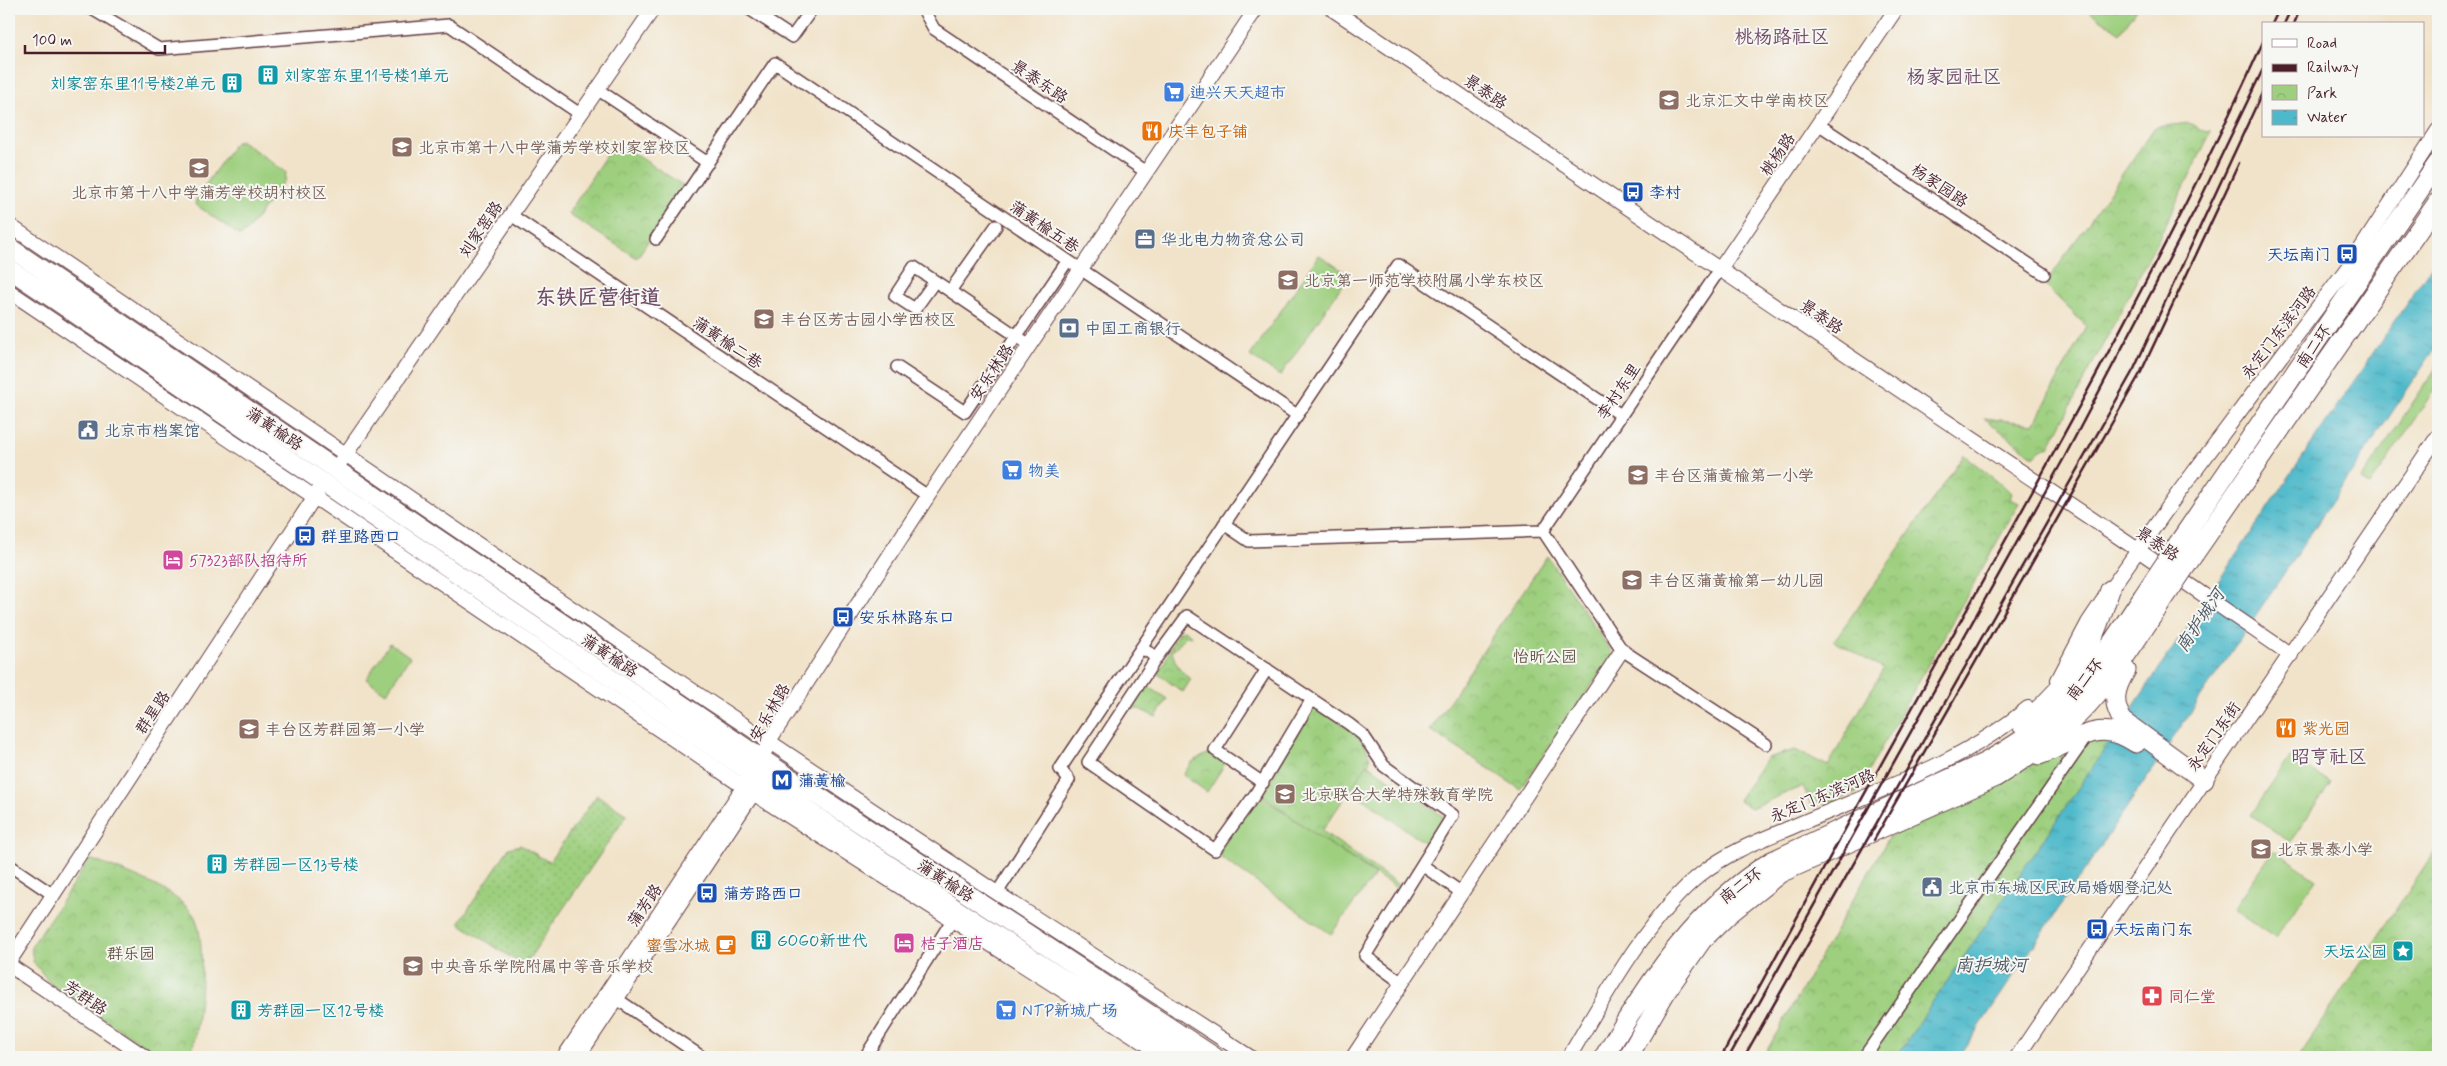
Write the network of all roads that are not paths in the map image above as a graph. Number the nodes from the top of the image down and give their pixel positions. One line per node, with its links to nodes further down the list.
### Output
1 (92, 9): 10 (street)
2 (653, 9): 9 (street, 刘家窑路)
3 (749, 9): 4 (street)
4 (812, 9)
5 (923, 9): 15 (street, 景泰东路)
6 (1256, 9): 15 (street, 安乐林路)
7 (1332, 9): 26 (street, 景泰路)
8 (1896, 9): 11 (street, 桃杨路)
9 (597, 89): 10 (street, 刘家窑路); 13 (street)
10 (580, 114): 17 (street, 刘家窑路)
11 (1818, 124): 26 (street, 桃杨路); 27 (street, 杨家园路)
12 (2438, 130): 44 (street, 永定门东滨河路)
13 (708, 163): 20 (street); 25 (street, 蒲黄榆五巷)
14 (2438, 163): 59 (highway, 南二环, bridge)
15 (1146, 172): 25 (street, 安乐林路)
16 (2438, 202): 46 (highway, 南二环, bridge)
17 (511, 215): 38 (street, 刘家窑路); 40 (street, 蒲黄榆二巷)
18 (9, 225): 23 (street)
19 (996, 226): 31 (street)
20 (656, 239)
21 (9, 247): 30 (main road, 蒲黄榆路)
22 (1064, 266): 32 (street)
23 (72, 268): 30 (street); 38 (street)
24 (9, 269): 39 (main road, 蒲黄榆路)
25 (1080, 269): 33 (street, 安乐林路); 36 (street, 蒲黄榆五巷)
26 (1720, 269): 35 (street, 李村东里); 44 (street, 景泰路)
27 (2044, 274)
28 (934, 281): 31 (street)
29 (9, 291): 41 (street)
30 (73, 291): 39 (main road, 蒲黄榆路)
31 (950, 291): 32 (street)
32 (1017, 336): 33 (street); 34 (street)
33 (1030, 345): 40 (street, 安乐林路)
34 (897, 367)
35 (1621, 415): 36 (street); 43 (street, 李村东里)
36 (1297, 416): 42 (street)
37 (2438, 436): 49 (street, 永定门东街)
38 (346, 454): 39 (street, 刘家窑路); 54 (street)
39 (330, 476): 41 (street, 群星路); 58 (main road, 蒲黄榆路)
40 (928, 496): 54 (street, 安乐林路)
41 (315, 497): 58 (street); 66 (street, 群星路)
42 (1224, 524): 43 (street); 47 (street)
43 (1543, 531): 48 (street)
44 (2138, 550): 45 (street, 永定门东滨河路); 49 (street, 景泰路)
45 (2110, 590): 59 (highway); 84 (street, 永定门东滨河路)
46 (2157, 609): 56 (highway, 南二环); 57 (highway)
47 (1141, 648): 50 (street); 64 (street)
48 (1622, 650): 55 (street); 65 (street)
49 (2291, 655): 61 (street, 永定门东街)
50 (1157, 657): 51 (street); 60 (street)
51 (1267, 669): 52 (street); 60 (street)
52 (1312, 699): 60 (street); 63 (street)
53 (2095, 732): 56 (highway); 57 (highway); 87 (street)
54 (769, 741): 58 (street, 安乐林路); 64 (street)
55 (1766, 744)
56 (2019, 763): 86 (highway, 南二环)
57 (2178, 767): 61 (highway)
58 (754, 778): 67 (street); 69 (main road, 蒲黄榆路); 73 (street, 蒲芳路); 76 (street, 蒲芳路); 81 (main road, 蒲黄榆路)
59 (1947, 780): 85 (highway, 南二环)
60 (1262, 783)
61 (2201, 784): 88 (street, 永定门东街)
62 (9, 865): 66 (street)
63 (1422, 865): 65 (street); 72 (street)
64 (997, 893): 82 (street)
65 (1462, 893): 72 (street)
66 (52, 894): 70 (street, 群星路)
67 (951, 922): 68 (street); 79 (street)
68 (992, 948): 69 (main road); 74 (street)
69 (1025, 956): 80 (main road, 蒲黄榆路)
70 (9, 962)
71 (9, 966): 75 (street, 芳群路)
72 (1402, 983): 83 (street)
73 (617, 998): 77 (street, 蒲芳路); 78 (street)
74 (1163, 1056)
75 (145, 1057)
76 (564, 1057)
77 (578, 1057)
78 (702, 1057)
79 (865, 1057)
80 (1185, 1057)
81 (1215, 1057)
82 (1250, 1057)
83 (1353, 1057)
84 (1569, 1057)
85 (1604, 1057)
86 (1628, 1057)
87 (1864, 1057)
88 (2017, 1057)

